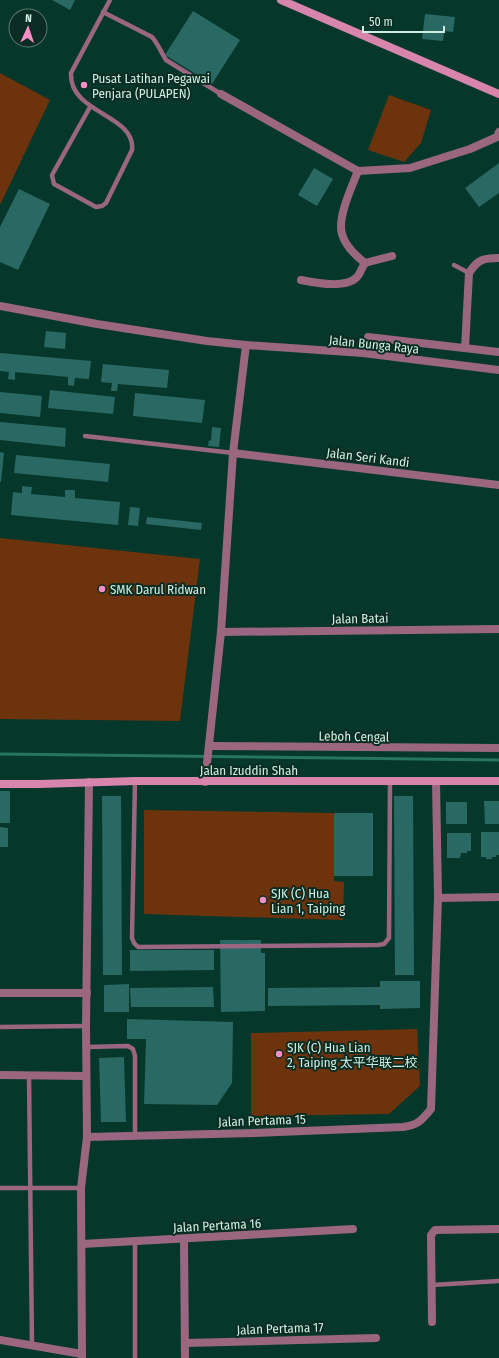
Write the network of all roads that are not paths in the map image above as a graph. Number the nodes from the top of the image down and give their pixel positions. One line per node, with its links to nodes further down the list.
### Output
1 (110, 0): 3 (lane)
2 (281, 0): 5 (main road)
3 (103, 12): 4 (lane); 6 (lane)
4 (221, 94): 8 (street)
5 (499, 94)
6 (90, 107): 6 (lane)
7 (499, 132): 8 (street)
8 (358, 171): 11 (street)
9 (392, 256): 11 (street)
10 (499, 258): 13 (street)
11 (365, 263): 14 (street)
12 (454, 265): 13 (lane)
13 (469, 273): 18 (street)
14 (301, 280)
15 (0, 306): 17 (street, Jalan Bunga Raya)
16 (368, 337): 18 (street, Jalan Bunga Raya)
17 (246, 345): 20 (street, Jalan Bunga Raya); 22 (street)
18 (465, 348): 19 (street, Jalan Bunga Raya)
19 (499, 352)
20 (499, 370)
21 (85, 436): 22 (lane)
22 (233, 453): 23 (street, Jalan Seri Kandi); 25 (street)
23 (499, 485)
24 (499, 629): 25 (street, Jalan Batai)
25 (221, 632): 27 (street)
26 (499, 748): 27 (street, Leboh Cengal)
27 (208, 749): 33 (street)
28 (135, 781): 29 (lane); 32 (main road, Jalan Izuddin Shah); 33 (main road, Jalan Izuddin Shah)
29 (390, 781): 30 (main road, Jalan Izuddin Shah); 33 (main road, Jalan Izuddin Shah)
30 (436, 781): 31 (main road, Jalan Izuddin Shah); 36 (street)
31 (499, 781)
32 (89, 782): 34 (main road, Jalan Izuddin Shah); 38 (street)
33 (205, 782)
34 (0, 784)
35 (499, 897): 36 (street)
36 (438, 898): 45 (street, Jalan Pertama 15)
37 (0, 993): 38 (street)
38 (86, 993): 39 (street)
39 (86, 1026): 40 (lane); 41 (street)
40 (0, 1027)
41 (86, 1047): 44 (street); 45 (lane)
42 (0, 1075): 43 (street)
43 (29, 1075): 44 (street); 48 (lane)
44 (86, 1076): 46 (street)
45 (135, 1136): 46 (street, Jalan Pertama 15)
46 (88, 1137): 49 (street)
47 (0, 1188): 48 (lane)
48 (31, 1188): 49 (lane); 61 (lane)
49 (81, 1188): 54 (street)
50 (353, 1229): 52 (street, Jalan Pertama 16)
51 (499, 1229): 56 (street)
52 (184, 1239): 53 (street, Jalan Pertama 16); 60 (street)
53 (135, 1242): 54 (street, Jalan Pertama 16); 63 (lane)
54 (82, 1244): 62 (street)
55 (499, 1281): 56 (lane)
56 (432, 1285): 57 (street)
57 (432, 1322)
58 (376, 1338): 60 (street, Jalan Pertama 17)
59 (0, 1340): 61 (street)
60 (185, 1343): 64 (street)
61 (32, 1346): 62 (street)
62 (82, 1356)
63 (135, 1358)
64 (185, 1358)

